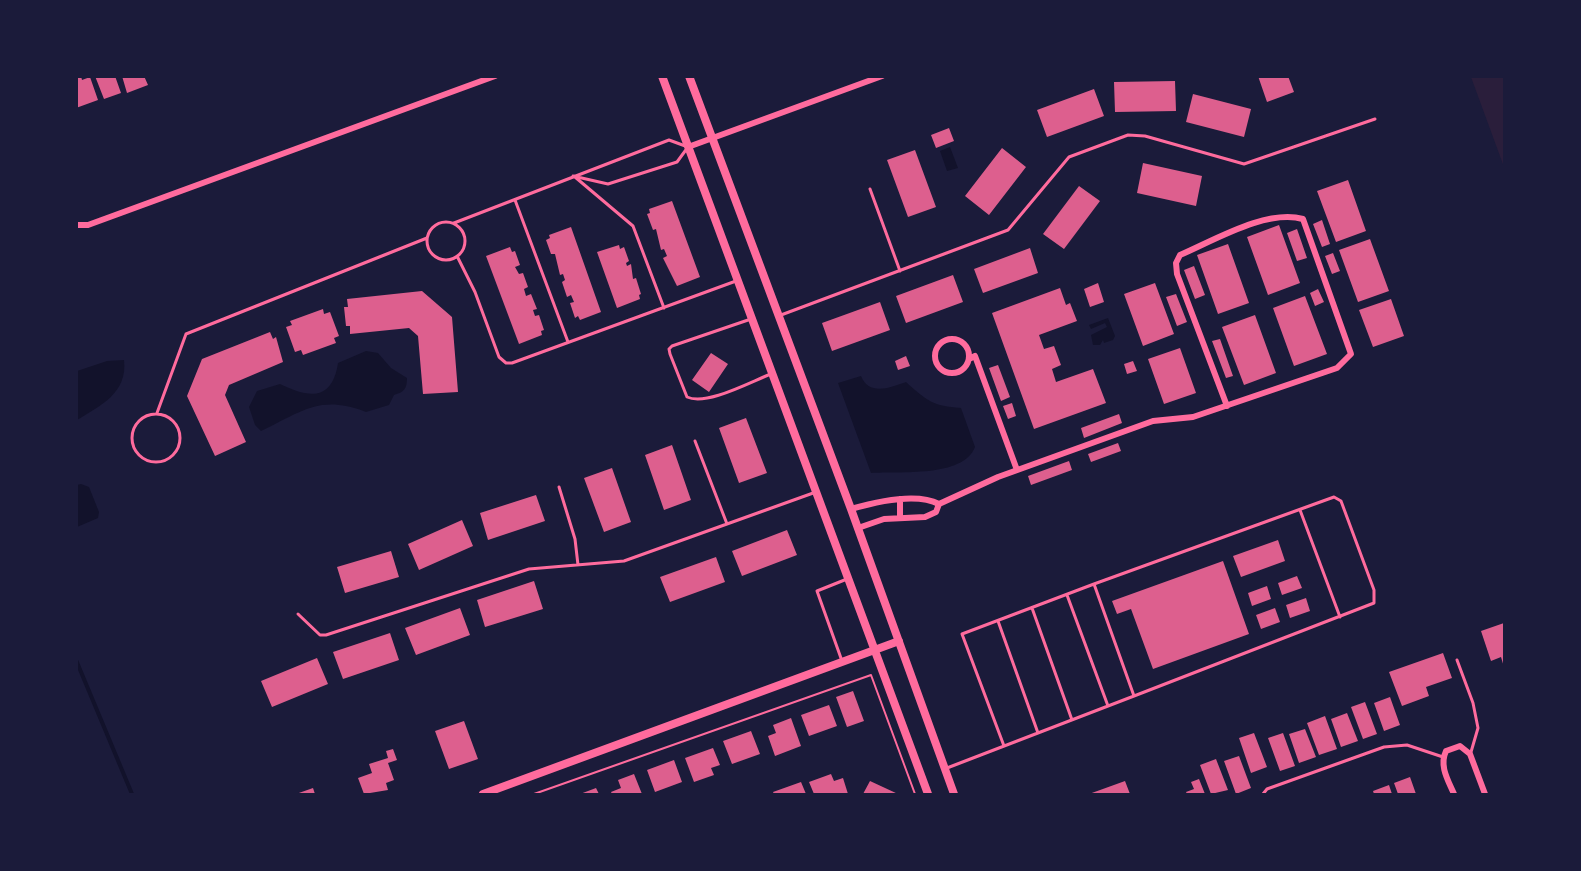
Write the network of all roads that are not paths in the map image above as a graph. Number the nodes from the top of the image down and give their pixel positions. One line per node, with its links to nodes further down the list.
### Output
1 (495, 76): 12 (street)
2 (662, 76): 7 (street)
3 (689, 76): 6 (street)
4 (882, 76): 6 (street)
5 (1375, 119): 15 (lane)
6 (712, 138): 7 (street); 18 (street)
7 (688, 147): 8 (lane); 8 (lane); 16 (street)
8 (573, 176): 10 (lane); 17 (lane)
9 (870, 189): 15 (lane)
10 (515, 200): 11 (lane); 20 (lane)
11 (454, 224): 13 (lane); 14 (lane)
12 (76, 225)
13 (427, 238): 14 (lane); 24 (lane)
14 (457, 256): 20 (lane)
15 (900, 271): 18 (lane)
16 (738, 281): 17 (lane); 19 (street)
17 (664, 308): 20 (lane)
18 (779, 316): 31 (street)
19 (752, 319): 22 (street); 22 (lane)
20 (568, 343)
21 (969, 359): 21 (street); 26 (street)
22 (773, 373): 28 (street)
23 (1227, 406): 23 (street); 26 (street)
24 (157, 413): 24 (lane)
25 (695, 441): 34 (lane)
26 (1017, 470): 30 (street)
27 (559, 488): 36 (lane)
28 (818, 492): 34 (lane); 37 (street)
29 (900, 500): 30 (street); 31 (street); 33 (street)
30 (939, 504): 33 (street)
31 (851, 509): 35 (street)
32 (1300, 510): 38 (lane); 42 (lane); 42 (lane)
33 (900, 518): 35 (street)
34 (727, 524): 36 (lane)
35 (858, 528): 44 (street)
36 (578, 565): 41 (lane)
37 (849, 578): 45 (street); 47 (lane)
38 (1094, 584): 39 (lane); 48 (lane)
39 (1067, 595): 40 (lane); 49 (lane)
40 (1032, 608): 43 (lane); 50 (lane)
41 (298, 614)
42 (1340, 617): 48 (lane)
43 (998, 621): 51 (lane); 52 (lane)
44 (898, 641): 45 (street); 55 (street)
45 (876, 650): 47 (street); 57 (street)
46 (1457, 660): 53 (lane)
47 (842, 662): 56 (street)
48 (1134, 696): 49 (lane)
49 (1108, 706): 50 (lane)
50 (1072, 720): 51 (lane)
51 (1038, 733): 52 (lane)
52 (1004, 746): 55 (lane)
53 (1470, 754): 54 (street); 61 (street)
54 (1443, 757): 59 (lane); 60 (street)
55 (945, 769): 58 (street)
56 (483, 795)
57 (928, 795)
58 (954, 795)
59 (1263, 795)
60 (1454, 795)
61 (1485, 795)

